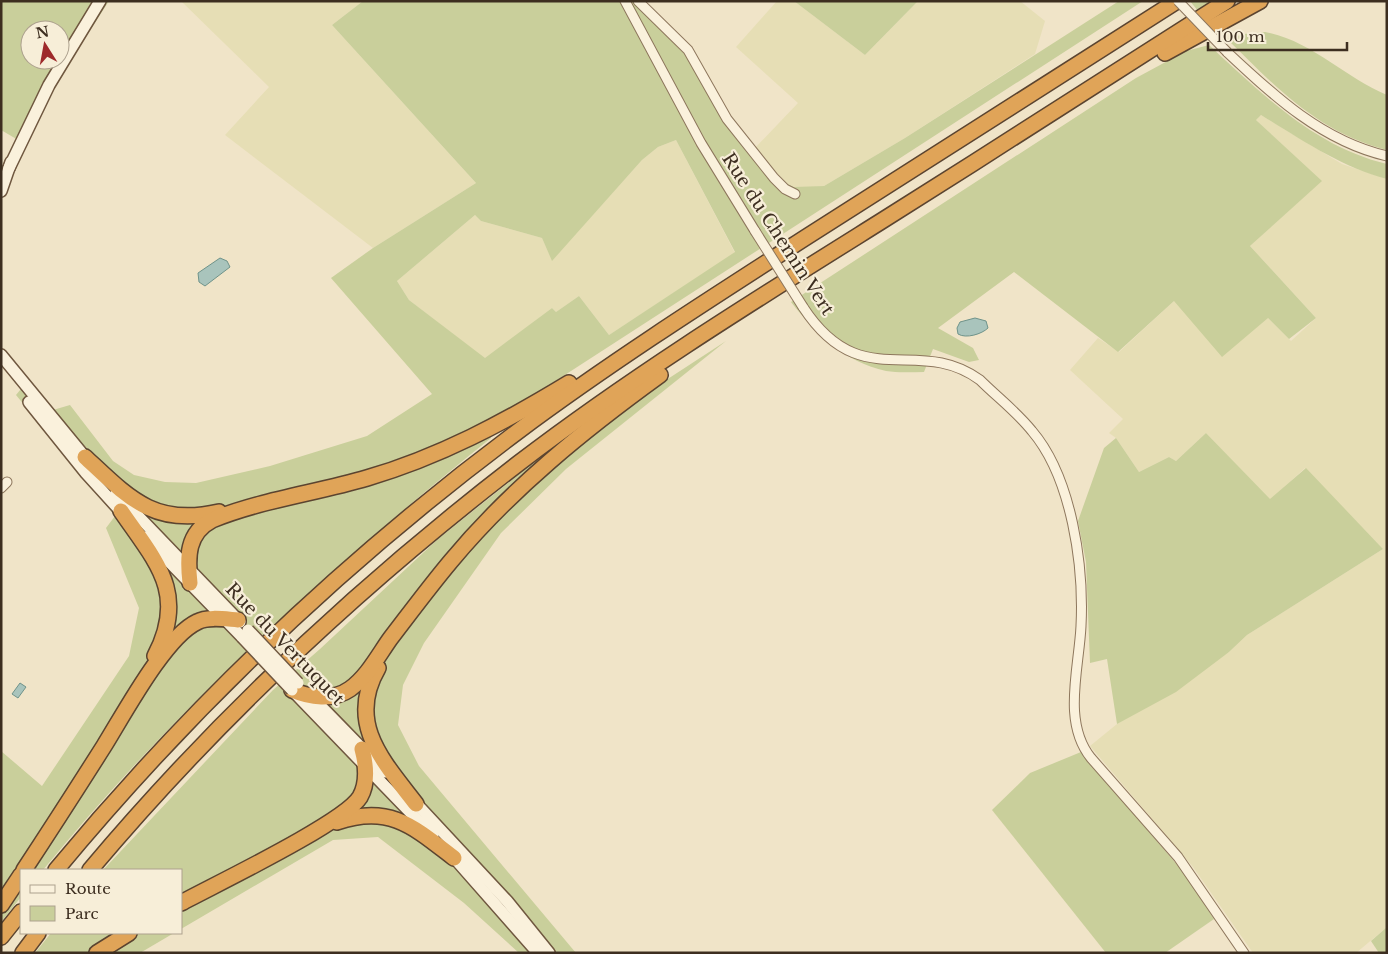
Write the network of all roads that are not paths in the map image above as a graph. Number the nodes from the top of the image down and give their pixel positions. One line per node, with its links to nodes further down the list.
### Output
1 (96, 1): 9 (street)
2 (100, 1): 14 (street)
3 (625, 1): 50 (street, Rue du Chemin Vert, bridge)
4 (638, 1): 16 (street, Rue du Chemin Vert)
5 (1161, 1): 10 (highway)
6 (1177, 1): 10 (highway); 13 (street, bridge)
7 (1228, 1): 12 (highway)
8 (1260, 1): 12 (highway)
9 (70, 38)
10 (1098, 52): 18 (highway)
11 (49, 70): 14 (street)
12 (1087, 90): 17 (highway)
13 (1387, 156)
14 (9, 168): 15 (street)
15 (1, 191)
16 (795, 194)
17 (745, 307): 26 (highway); 38 (highway)
18 (659, 332): 22 (highway); 37 (highway)
19 (1, 355): 21 (street, Rue du Vertuquet)
20 (1, 365): 23 (street, Rue du Vertuquet)
21 (85, 457): 22 (highway); 24 (street, Rue du Vertuquet)
22 (294, 497): 24 (highway)
23 (121, 511): 25 (street, Rue du Vertuquet); 30 (highway)
24 (188, 567): 25 (highway); 27 (street, Rue du Vertuquet)
25 (190, 583): 27 (street, Rue du Vertuquet)
26 (410, 615): 29 (highway); 33 (highway)
27 (238, 626): 28 (street, Rue du Vertuquet, bridge); 30 (highway)
28 (295, 686): 29 (highway); 32 (street, Rue du Vertuquet)
29 (311, 696): 31 (street, Rue du Vertuquet)
30 (135, 697): 36 (highway)
31 (362, 748): 32 (highway); 33 (street, Rue du Vertuquet)
32 (365, 765): 34 (highway); 35 (street, Rue du Vertuquet)
33 (416, 804): 49 (street, Rue du Vertuquet)
34 (310, 833): 35 (highway); 40 (highway)
35 (454, 858): 48 (street, Rue du Vertuquet)
36 (25, 869)
37 (57, 869)
38 (91, 869)
39 (20, 877): 41 (highway)
40 (182, 902)
41 (1, 906)
42 (20, 913): 45 (highway)
43 (37, 934): 46 (highway)
44 (127, 934): 47 (highway)
45 (1, 937)
46 (22, 953)
47 (97, 953)
48 (538, 953)
49 (549, 953)
50 (1244, 953)

